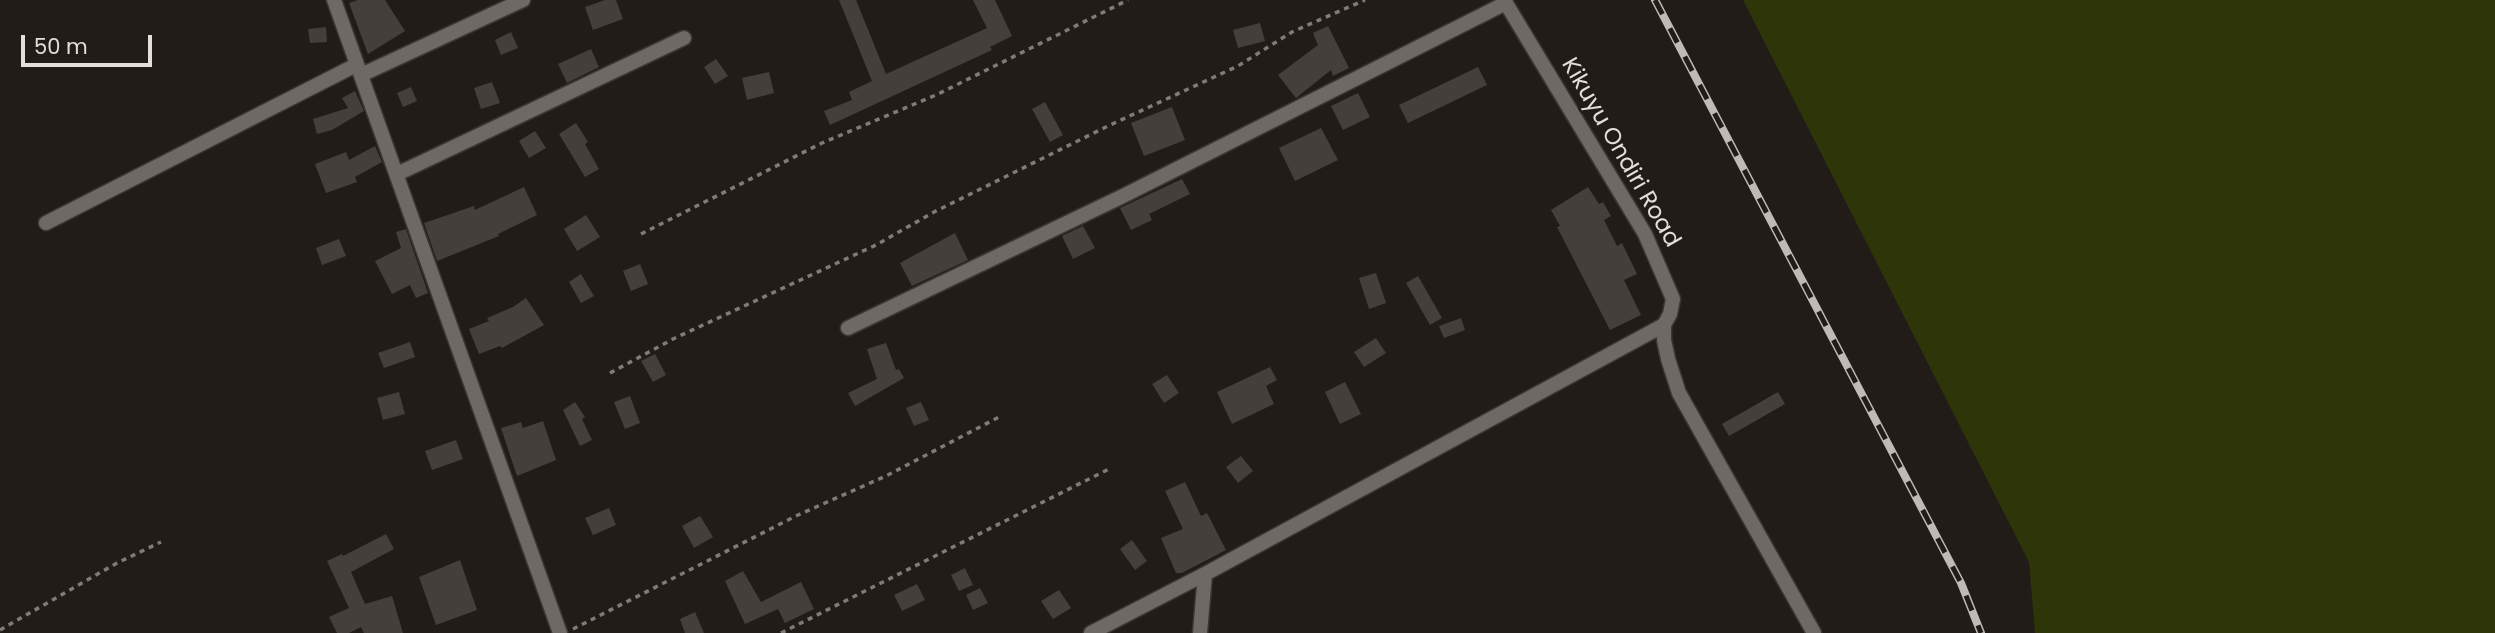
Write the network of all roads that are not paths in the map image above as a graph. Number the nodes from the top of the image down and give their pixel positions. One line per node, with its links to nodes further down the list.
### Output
1 (334, 0): 5 (street)
2 (523, 0): 5 (street)
3 (1505, 2): 8 (street, Kikuyu Ondiri Road); 9 (street)
4 (684, 38): 6 (street)
5 (359, 70): 6 (street); 7 (street)
6 (397, 174): 11 (street)
7 (46, 223)
8 (1664, 325): 10 (street); 14 (street, Kikuyu Ondiri Road)
9 (848, 328)
10 (1205, 574): 12 (street); 13 (street)
11 (564, 632)
12 (1091, 633)
13 (1200, 633)
14 (1814, 633)

